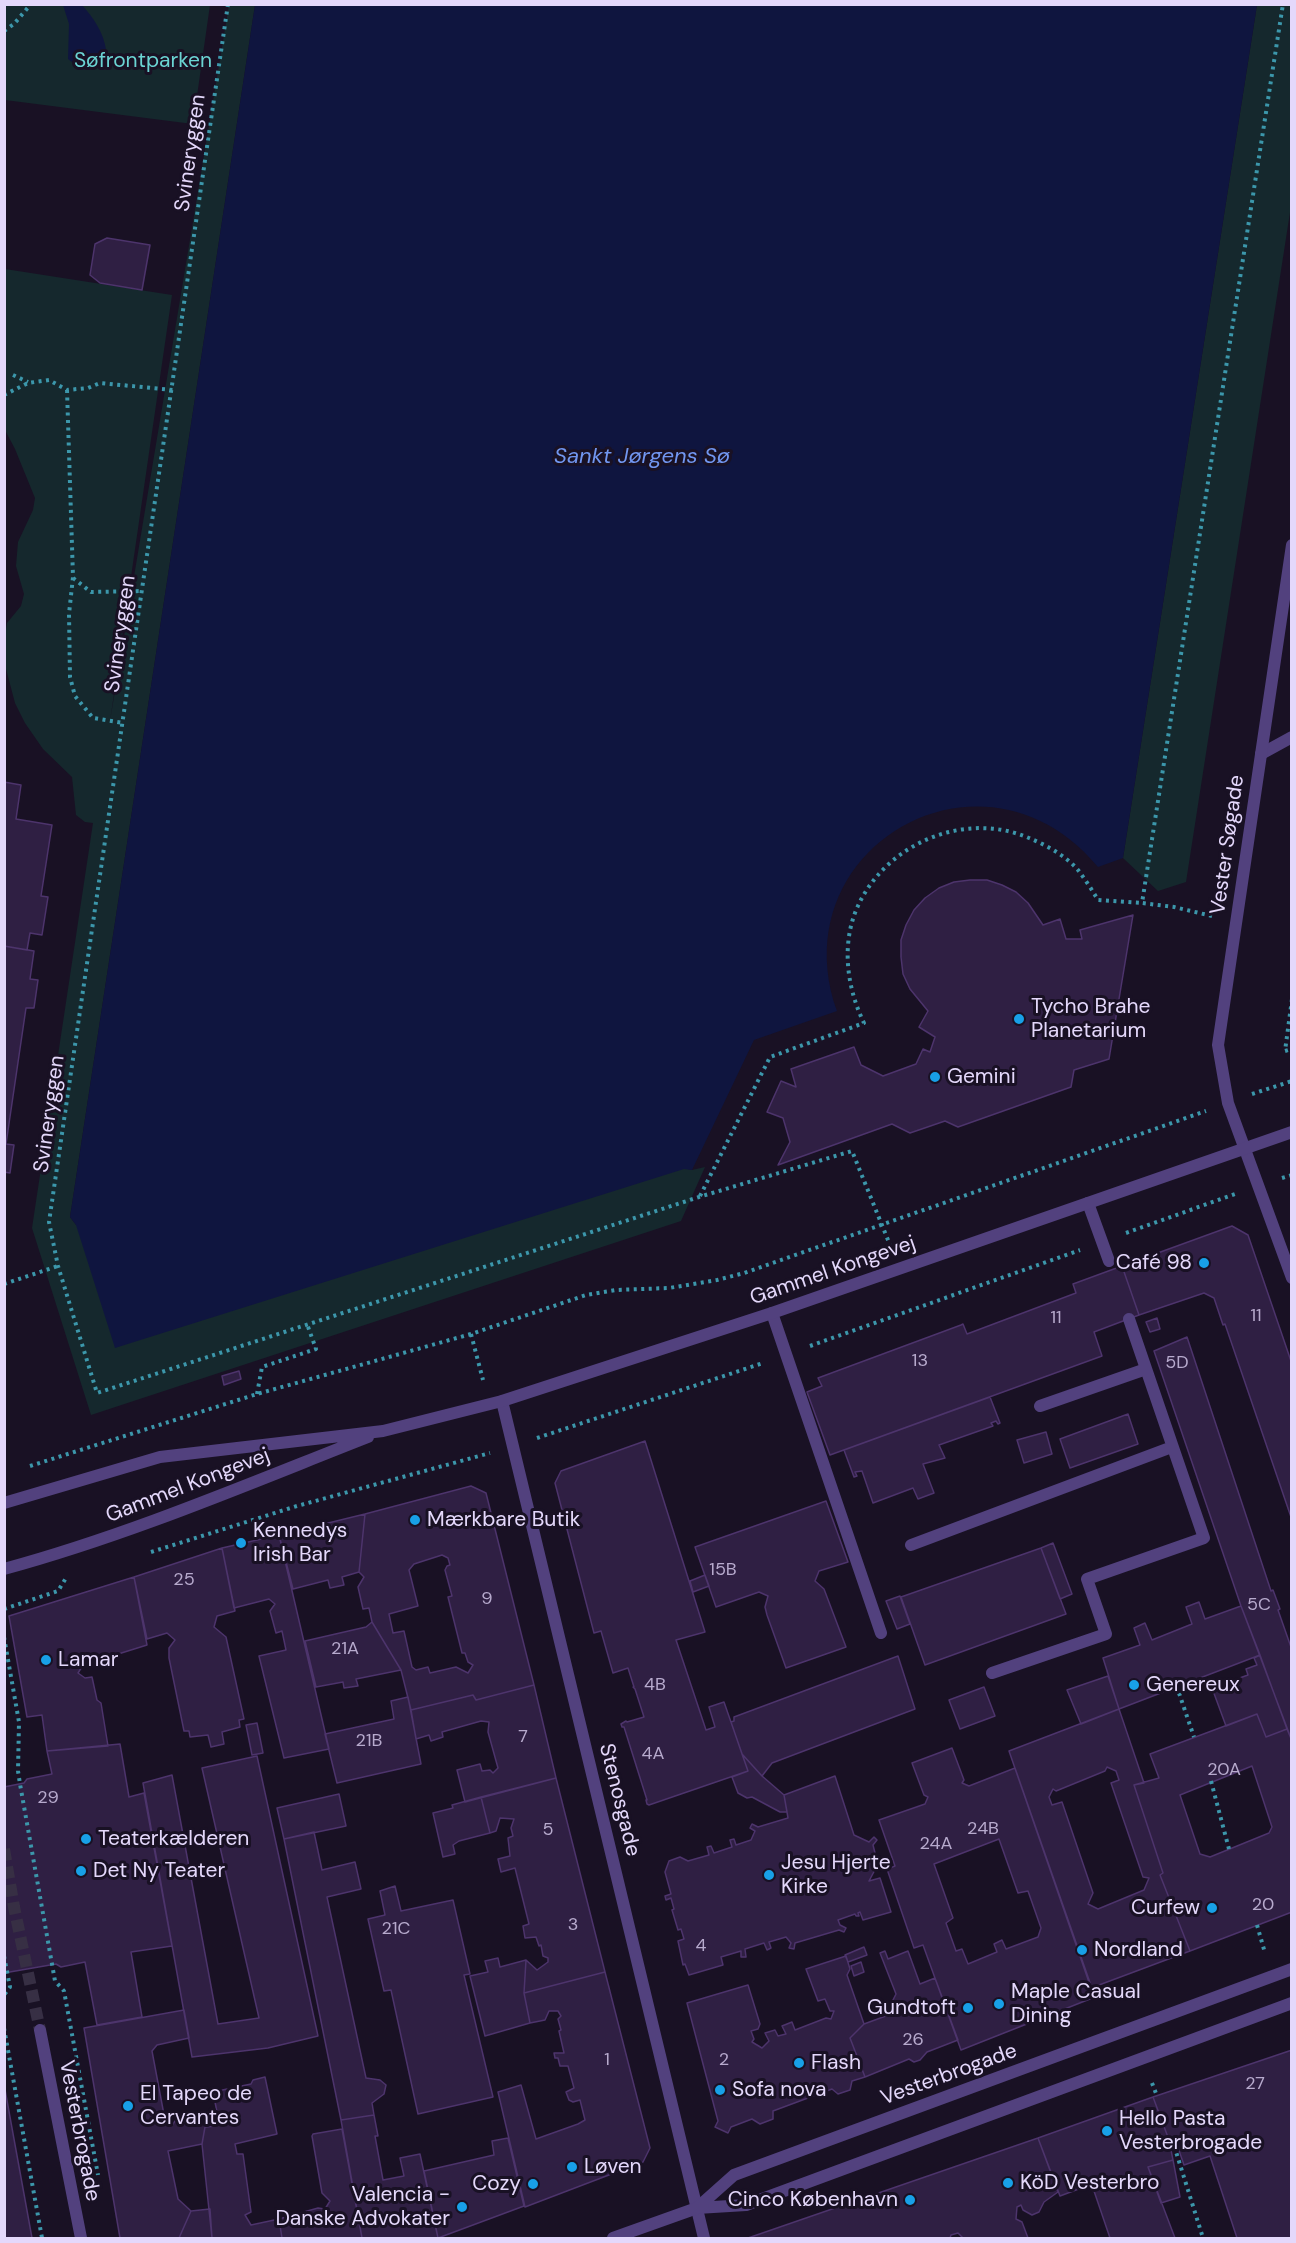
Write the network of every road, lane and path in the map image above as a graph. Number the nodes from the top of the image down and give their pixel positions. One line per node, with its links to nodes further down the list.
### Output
1 (31, 4): 4 (path)
2 (228, 4): 8 (path, Svineryggen)
3 (1283, 4): 16 (path)
4 (4, 31)
5 (13, 375): 6 (path)
6 (28, 383): 7 (path); 9 (path)
7 (66, 390): 8 (path); 11 (path)
8 (173, 390): 12 (path, Svineryggen)
9 (4, 395)
10 (1291, 553): 15 (street, Vester Søgade)
11 (73, 578): 12 (path); 13 (path)
12 (143, 591): 13 (path, Svineryggen)
13 (123, 723): 31 (path, Svineryggen)
14 (1292, 737): 15 (street)
15 (1261, 754): 17 (street, Vester Søgade)
16 (1142, 903): 17 (path); 26 (path)
17 (1236, 922): 21 (street, Vester Søgade)
18 (1292, 999): 19 (path)
19 (1292, 1049)
20 (1292, 1081): 21 (path)
21 (1228, 1102): 23 (street, Vester Søgade); 28 (path)
22 (1292, 1132): 23 (street, Gammel Kongevej)
23 (1245, 1149): 25 (street, Vester Søgade); 27 (street, Gammel Kongevej)
24 (1292, 1175): 25 (path)
25 (1258, 1186): 29 (path); 33 (street, Vester Søgade)
26 (699, 1197): 28 (path); 37 (path)
27 (1088, 1203): 29 (street); 32 (street, Gammel Kongevej)
28 (883, 1225): 32 (path); 38 (path)
29 (1102, 1242): 30 (street); 39 (path)
30 (1109, 1261)
31 (58, 1266): 34 (path); 37 (path, Svineryggen)
32 (899, 1268): 35 (street, Gammel Kongevej)
33 (1292, 1278)
34 (4, 1284)
35 (772, 1313): 39 (street); 42 (street, Gammel Kongevej)
36 (1129, 1319): 40 (street)
37 (307, 1324): 41 (path)
38 (471, 1334): 41 (path); 42 (path)
39 (786, 1355): 45 (path); 54 (street)
40 (1146, 1370): 43 (street); 46 (street)
41 (257, 1394): 47 (path)
42 (502, 1401): 44 (street, Gammel Kongevej); 45 (street, Stenosgade)
43 (1040, 1407)
44 (383, 1431): 48 (street, Gammel Kongevej); 51 (street, Gammel Kongevej)
45 (513, 1447): 50 (path); 69 (street, Stenosgade)
46 (1172, 1447): 49 (street); 56 (street)
47 (24, 1470)
48 (4, 1503)
49 (911, 1545)
50 (144, 1554)
51 (4, 1569)
52 (56, 1577): 53 (path)
53 (4, 1609)
54 (881, 1633)
55 (4, 1637): 68 (path)
56 (992, 1673)
57 (1179, 1693): 58 (path)
58 (1194, 1737)
59 (1211, 1781): 60 (path)
60 (1229, 1849)
61 (4, 1956): 63 (path)
62 (1292, 1969): 69 (street, Vesterbrogade)
63 (4, 1995)
64 (1292, 2003): 69 (street, Vesterbrogade)
65 (4, 2028): 70 (path)
66 (40, 2030): 71 (street, Vesterbrogade)
67 (1172, 2139): 74 (path)
68 (93, 2152)
69 (697, 2208): 72 (street, Vesterbrogade); 73 (street, Stenosgade)
70 (42, 2238)
71 (81, 2238)
72 (613, 2238)
73 (704, 2238)
74 (1203, 2238)

